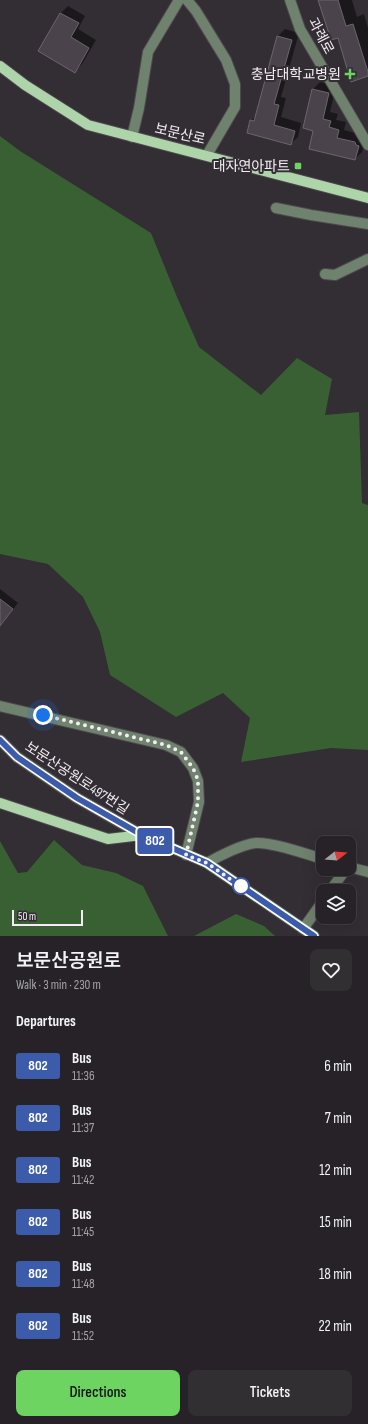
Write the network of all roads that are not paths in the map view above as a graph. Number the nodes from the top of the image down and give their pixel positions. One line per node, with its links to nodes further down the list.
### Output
1 (179, 0): 5 (street)
2 (187, 0): 7 (street)
3 (290, 0): 6 (street, 과례로)
4 (0, 66): 5 (main road, 보문산로)
5 (132, 137): 7 (main road, 보문산로)
6 (368, 145)
7 (207, 155): 8 (main road, 보문산로)
8 (368, 198)
9 (276, 208): 10 (street)
10 (368, 224)
11 (368, 259): 12 (street)
12 (325, 274)
13 (0, 706): 17 (street)
14 (0, 740): 16 (street, 보문산공원로497번길)
15 (0, 803): 16 (main road)
16 (142, 835): 17 (main road)
17 (186, 855): 19 (main road)
18 (316, 857): 19 (street)
19 (207, 863): 23 (main road)
20 (356, 869): 21 (street)
21 (368, 872)
22 (316, 911): 23 (street)
23 (303, 929): 24 (main road)
24 (314, 936)

